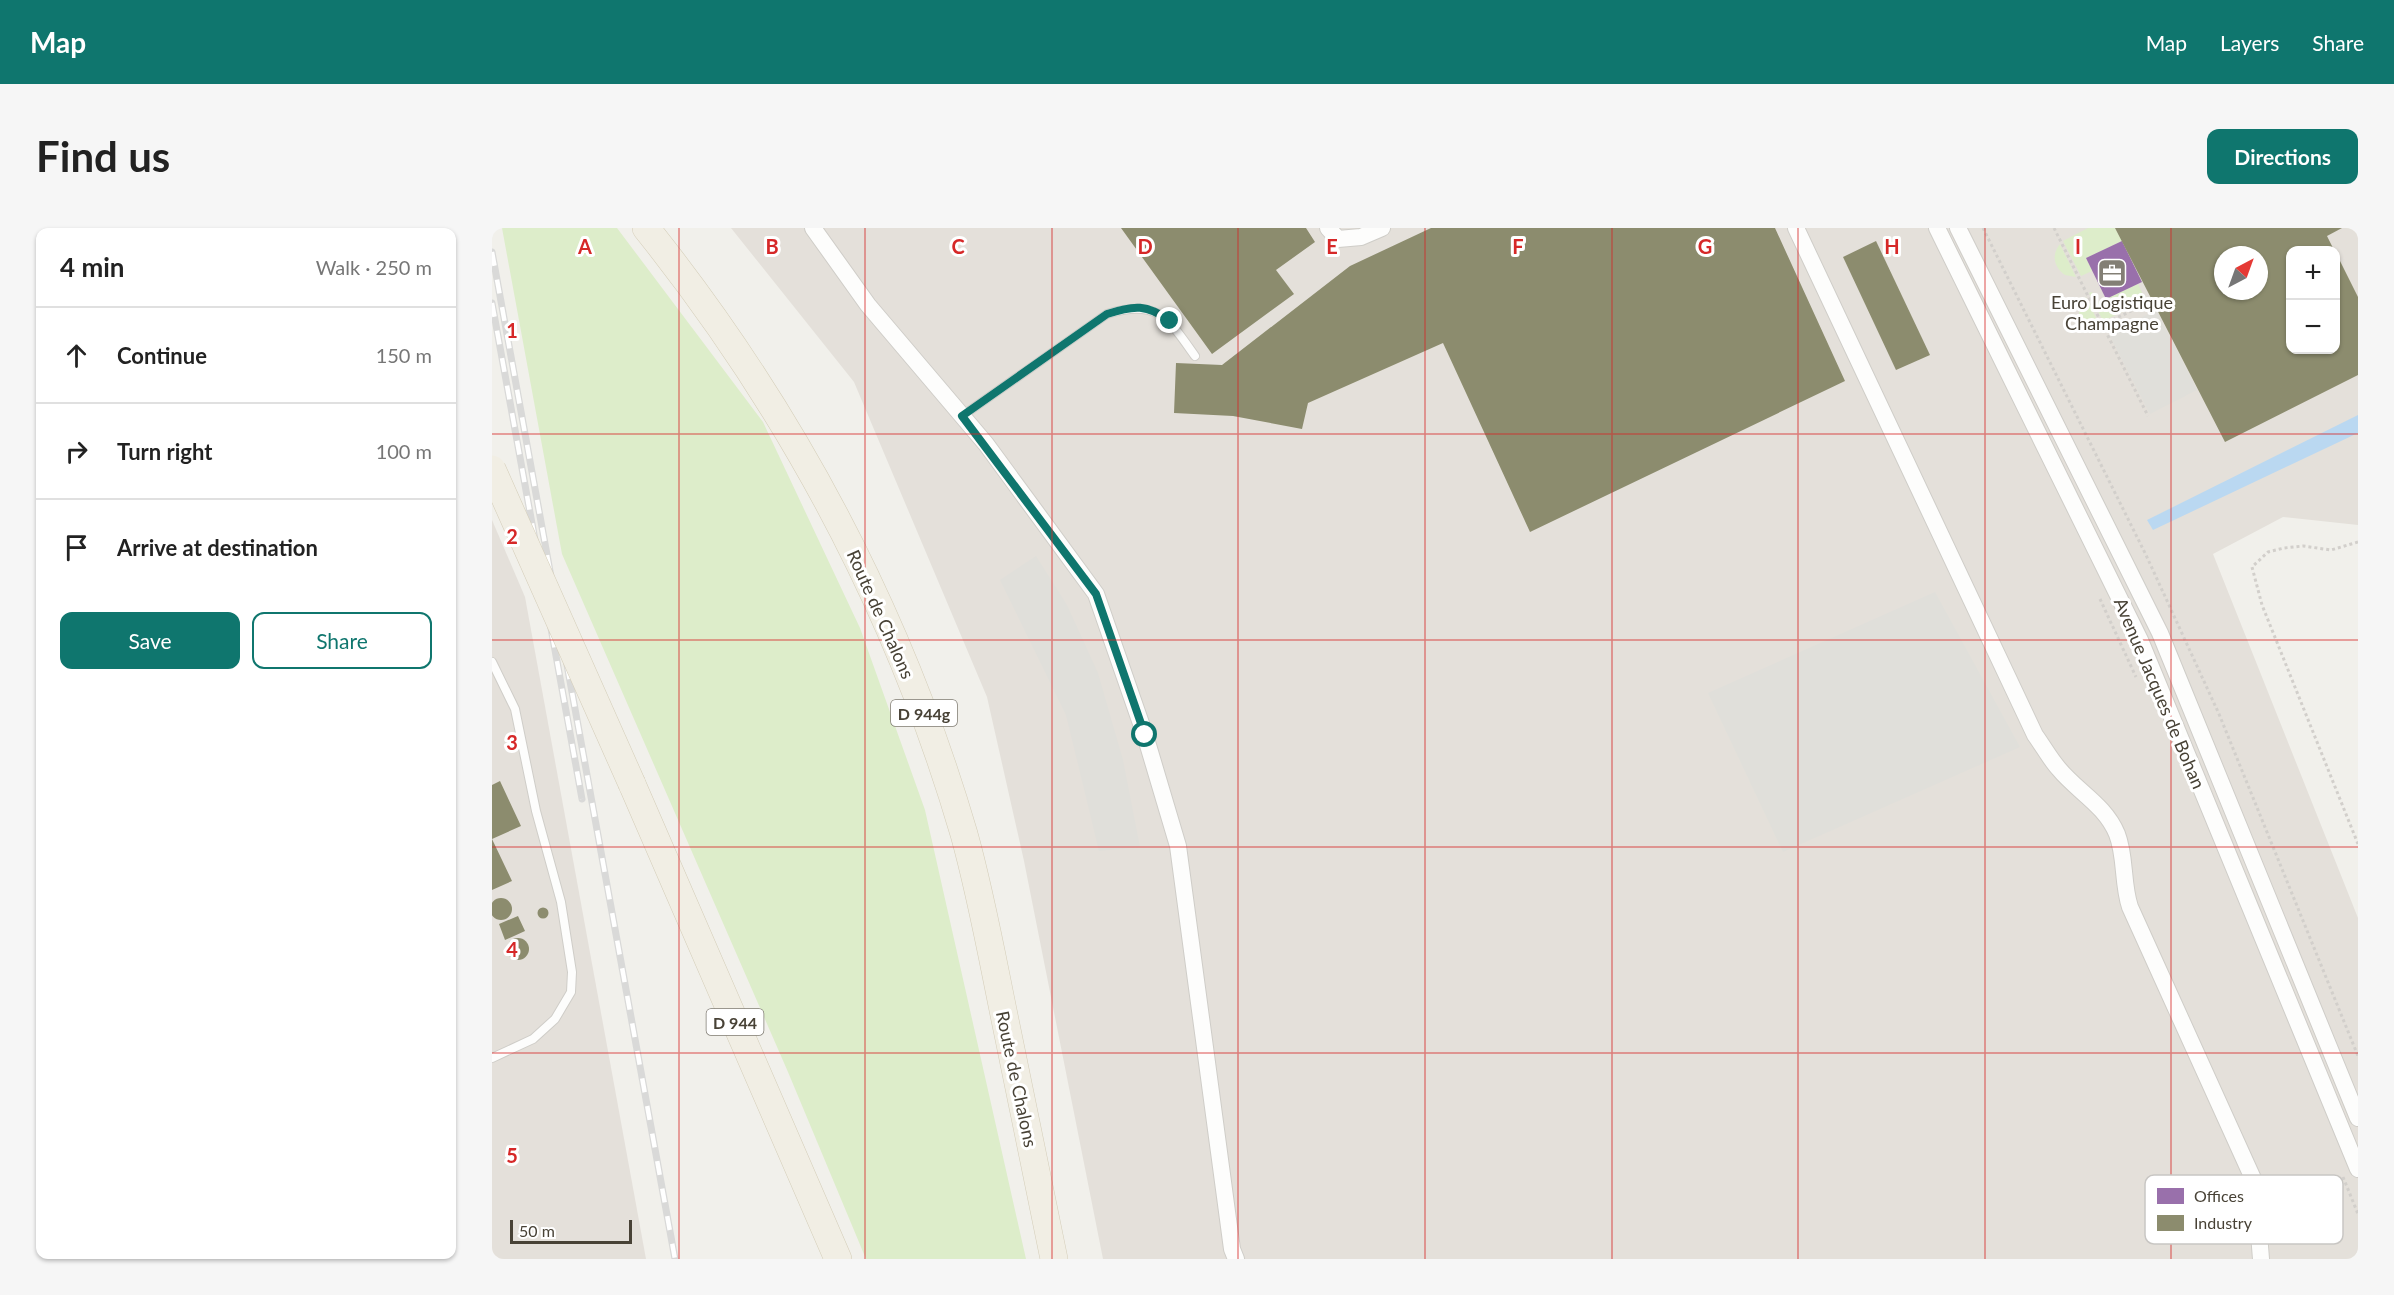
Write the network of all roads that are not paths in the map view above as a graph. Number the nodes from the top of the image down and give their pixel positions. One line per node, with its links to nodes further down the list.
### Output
1 (646, 228): 18 (main road, Route de Chalons / D 944g)
2 (813, 228): 9 (street)
3 (1328, 228): 4 (street)
4 (1382, 228)
5 (1796, 228): 15 (street)
6 (1937, 228): 14 (street, Avenue Jacques de Bohan)
7 (1958, 228): 13 (street, Avenue Jacques de Bohan)
8 (1195, 356): 9 (lane)
9 (962, 416): 19 (street)
10 (492, 469): 17 (main road, D 944, bridge)
11 (492, 662): 12 (lane)
12 (492, 1058)
13 (2358, 1118)
14 (2358, 1169)
15 (2251, 1175)
16 (2260, 1244): 20 (street)
17 (837, 1259)
18 (1054, 1259)
19 (1236, 1259)
20 (2261, 1259)

